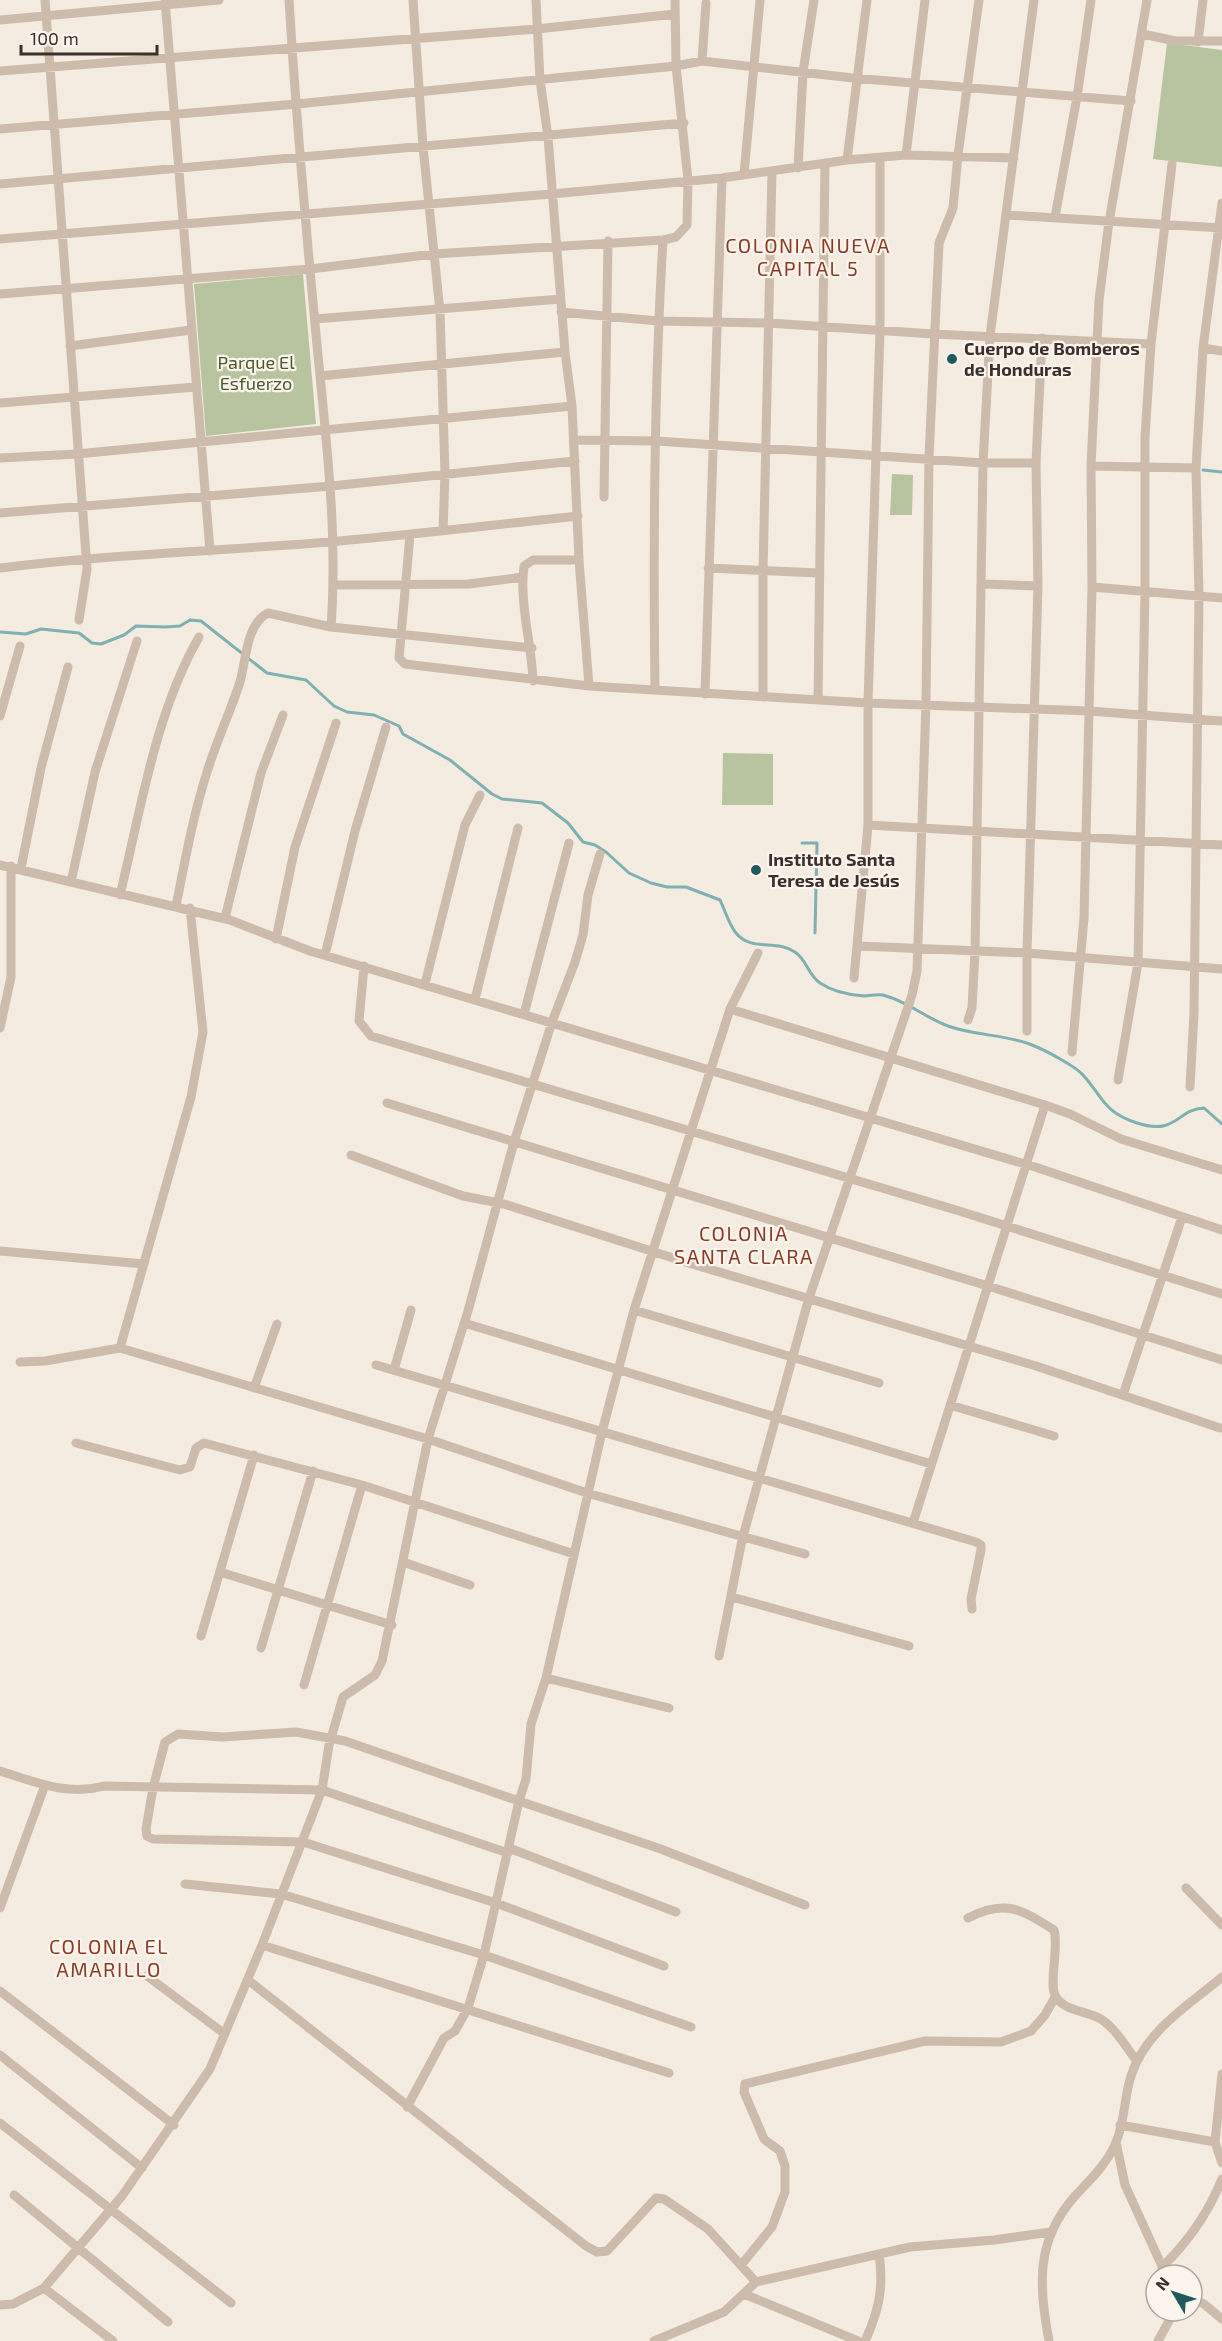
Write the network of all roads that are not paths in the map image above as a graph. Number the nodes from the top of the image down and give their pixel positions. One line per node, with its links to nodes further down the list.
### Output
1 (45, 0): 19 (street)
2 (219, 0): 16 (street)
3 (289, 0): 26 (street)
4 (413, 0): 23 (street)
5 (536, 0): 21 (street)
6 (675, 0): 18 (street)
7 (760, 0): 31 (street)
8 (813, 0): 33 (street)
9 (867, 0): 34 (street)
10 (925, 0): 36 (street)
11 (979, 0): 37 (street)
12 (1034, 0): 39 (street)
13 (1091, 0): 40 (street)
14 (1147, 0): 22 (street)
15 (1203, 0): 25 (street)
16 (166, 3): 19 (street); 27 (street)
17 (706, 3): 28 (street)
18 (675, 14): 21 (street); 29 (street)
19 (47, 18): 20 (street); 30 (street)
20 (0, 20)
21 (537, 29): 23 (street); 35 (street)
22 (1143, 34): 25 (street); 41 (street)
23 (416, 37): 26 (street); 38 (street)
24 (1222, 41): 25 (street)
25 (1198, 42)
26 (292, 47): 27 (street); 42 (street)
27 (171, 57): 30 (street); 43 (street)
28 (702, 61): 29 (street); 31 (street)
29 (676, 66): 35 (street); 44 (street)
30 (50, 67): 32 (street); 45 (street)
31 (753, 67): 33 (street); 60 (street)
32 (0, 71)
33 (803, 72): 34 (street); 57 (street)
34 (856, 78): 36 (street); 54 (street)
35 (540, 80): 38 (street); 47 (street)
36 (914, 83): 37 (street); 49 (street)
37 (967, 87): 39 (street); 50 (street)
38 (419, 91): 42 (street); 48 (street)
39 (1023, 92): 40 (street); 52 (street)
40 (1077, 97): 41 (street); 70 (street)
41 (1131, 101): 71 (street)
42 (297, 104): 43 (street); 51 (street)
43 (176, 114): 45 (street); 58 (street)
44 (684, 123): 47 (street); 63 (street)
45 (53, 125): 46 (street); 62 (street)
46 (0, 129)
47 (548, 136): 48 (street); 65 (street)
48 (423, 147): 51 (street); 67 (street)
49 (906, 155): 50 (street); 53 (street)
50 (958, 155): 52 (street); 96 (street)
51 (302, 158): 58 (street); 68 (street)
52 (1014, 158): 69 (street)
53 (880, 159): 54 (street); 95 (street)
54 (847, 160): 55 (street)
55 (825, 163): 57 (street); 93 (street)
56 (1172, 164): 73 (street)
57 (798, 168): 59 (street)
58 (180, 169): 62 (street); 72 (street)
59 (772, 171): 60 (street); 92 (street)
60 (744, 174): 61 (street)
61 (722, 178): 63 (street); 91 (street)
62 (57, 180): 64 (street); 75 (street)
63 (688, 180): 65 (street); 77 (street)
64 (0, 184)
65 (552, 194): 67 (street); 79 (street)
66 (1222, 203): 74 (street)
67 (429, 204): 68 (street); 80 (street)
68 (306, 215): 72 (street); 81 (street)
69 (1006, 215): 70 (street); 97 (street)
70 (1055, 217): 71 (street)
71 (1109, 222): 73 (street); 99 (street)
72 (184, 224): 75 (street); 82 (street)
73 (1164, 225): 74 (street); 100 (street)
74 (1220, 228): 102 (street)
75 (61, 234): 76 (street); 83 (street)
76 (0, 239)
77 (663, 240): 78 (street); 90 (street)
78 (608, 242): 79 (street); 88 (street)
79 (557, 245): 80 (street); 85 (street)
80 (434, 254): 81 (street); 86 (street)
81 (310, 269): 82 (street); 89 (street)
82 (187, 278): 83 (street); 94 (street)
83 (65, 290): 84 (street); 101 (street)
84 (0, 294)
85 (561, 299): 86 (street); 87 (street)
86 (440, 311): 89 (street); 105 (street)
87 (561, 312): 88 (street); 103 (street)
88 (608, 316): 90 (street); 114 (street)
89 (315, 319): 106 (street)
90 (658, 321): 91 (street); 115 (street)
91 (715, 322): 92 (street); 117 (street)
92 (769, 323): 93 (street); 118 (street)
93 (824, 327): 95 (street); 119 (street)
94 (192, 330): 101 (street); 107 (street)
95 (880, 330): 96 (street); 121 (street)
96 (933, 334): 97 (street); 122 (street)
97 (990, 336): 98 (street); 125 (street)
98 (1042, 338): 99 (street); 126 (street)
99 (1098, 340): 100 (street); 127 (street)
100 (1151, 344): 128 (street)
101 (70, 346): 108 (street)
102 (1203, 348): 104 (street); 129 (street)
103 (565, 351): 105 (street); 110 (street)
104 (1222, 351)
105 (440, 366): 106 (street); 111 (street)
106 (320, 376): 112 (street)
107 (196, 387): 108 (street); 116 (street)
108 (74, 397): 109 (street); 120 (street)
109 (0, 403)
110 (572, 406): 111 (street); 113 (street)
111 (442, 417): 112 (street); 130 (street)
112 (326, 431): 116 (street); 131 (street)
113 (575, 440): 114 (street); 124 (street)
114 (605, 441): 115 (street); 133 (street)
115 (657, 441): 117 (street); 166 (street)
116 (201, 443): 120 (street); 132 (street)
117 (711, 445): 118 (street); 144 (street)
118 (766, 450): 119 (street); 145 (street)
119 (820, 452): 121 (street); 146 (street)
120 (78, 454): 123 (street); 134 (street)
121 (876, 455): 122 (street); 170 (street)
122 (929, 457): 125 (street); 171 (street)
123 (0, 458)
124 (575, 461): 130 (street); 136 (street)
125 (983, 463): 126 (street); 149 (street)
126 (1036, 463): 151 (street)
127 (1091, 466): 128 (street); 152 (street)
128 (1144, 467): 129 (street); 153 (street)
129 (1196, 468): 154 (street)
130 (445, 474): 131 (street); 137 (street)
131 (331, 486): 132 (street); 139 (street)
132 (205, 497): 134 (street); 140 (street)
133 (604, 497)
134 (82, 508): 135 (street); 141 (street)
135 (0, 513)
136 (578, 516): 137 (street); 142 (street)
137 (443, 530): 138 (street)
138 (410, 535): 139 (street); 148 (street)
139 (332, 542): 140 (street); 150 (street)
140 (210, 551): 141 (street)
141 (85, 558): 143 (street); 156 (street)
142 (579, 560): 147 (street); 165 (street)
143 (0, 568)
144 (708, 568): 145 (street); 167 (street)
145 (763, 571): 146 (street); 168 (street)
146 (819, 573): 169 (street)
147 (523, 577): 148 (street); 162 (street)
148 (406, 584): 150 (street); 158 (street)
149 (982, 584): 151 (street); 172 (street)
150 (334, 585): 157 (street)
151 (1038, 586): 173 (street)
152 (1092, 587): 153 (street); 174 (street)
153 (1145, 590): 154 (street); 176 (street)
154 (1200, 596): 155 (street); 178 (street)
155 (1222, 598)
156 (79, 620)
157 (331, 627): 158 (street); 198 (street)
158 (402, 635): 162 (street); 164 (street)
159 (200, 637): 197 (street)
160 (137, 641): 196 (street)
161 (20, 646): 177 (street)
162 (532, 648): 164 (street)
163 (68, 667): 195 (street)
164 (533, 681): 165 (street)
165 (589, 686): 166 (street)
166 (655, 690): 167 (street)
167 (705, 694): 168 (street)
168 (763, 697): 169 (street)
169 (818, 700): 170 (street)
170 (868, 703): 171 (street); 183 (street)
171 (926, 703): 172 (street); 184 (street)
172 (980, 705): 173 (street); 186 (street)
173 (1035, 709): 174 (street); 187 (street)
174 (1089, 711): 176 (street); 188 (street)
175 (283, 715): 200 (street)
176 (1142, 715): 178 (street); 189 (street)
177 (0, 716)
178 (1198, 720): 179 (street); 191 (street)
179 (1222, 721)
180 (336, 723): 201 (street)
181 (386, 727): 207 (street)
182 (480, 795): 214 (street)
183 (868, 825): 184 (street); 202 (street)
184 (921, 827): 186 (street); 203 (street)
185 (518, 828): 215 (street)
186 (975, 830): 187 (street); 204 (street)
187 (1031, 832): 188 (street); 206 (street)
188 (1084, 837): 189 (street); 208 (street)
189 (1140, 840): 191 (street); 209 (street)
190 (568, 843): 217 (street)
191 (1195, 843): 192 (street); 211 (street)
192 (1222, 845)
193 (600, 854): 219 (street)
194 (0, 865): 195 (street)
195 (16, 867): 196 (street); 220 (street)
196 (71, 882): 197 (street)
197 (120, 895): 198 (street)
198 (177, 906): 199 (street)
199 (190, 908): 200 (street); 245 (street)
200 (225, 918): 201 (street)
201 (276, 939): 207 (street)
202 (858, 946): 203 (street); 213 (street)
203 (918, 948): 204 (street); 223 (street)
204 (975, 952): 206 (street); 218 (street)
205 (758, 953): 216 (street)
206 (1027, 953): 208 (street); 221 (street)
207 (325, 955): 210 (street)
208 (1082, 957): 209 (street); 222 (street)
209 (1138, 963): 211 (street); 225 (street)
210 (364, 966): 214 (street); 226 (street)
211 (1194, 966): 212 (street); 227 (street)
212 (1222, 969)
213 (854, 978)
214 (425, 984): 215 (street)
215 (475, 999): 217 (street)
216 (730, 1009): 223 (street); 224 (street)
217 (524, 1014): 219 (street)
218 (968, 1020)
219 (552, 1022): 224 (street); 226 (street)
220 (0, 1028)
221 (1027, 1031)
222 (1072, 1052)
223 (890, 1058): 229 (street); 230 (street)
224 (711, 1070): 230 (street); 231 (street)
225 (1118, 1080)
226 (533, 1082): 231 (street); 232 (street)
227 (1190, 1087)
228 (387, 1103): 232 (street)
229 (1046, 1105): 234 (street); 235 (street)
230 (869, 1118): 234 (street); 236 (street)
231 (691, 1130): 236 (street); 237 (street)
232 (514, 1142): 237 (street); 238 (street)
233 (351, 1155): 238 (street)
234 (1027, 1165): 239 (street); 240 (street)
235 (1222, 1170)
236 (849, 1178): 240 (street); 242 (street)
237 (672, 1191): 242 (street); 244 (street)
238 (499, 1204): 244 (street); 252 (street)
239 (1182, 1217): 241 (street); 246 (street)
240 (1007, 1227): 246 (street); 247 (street)
241 (1222, 1230)
242 (829, 1238): 247 (street); 249 (street)
243 (0, 1251): 245 (street)
244 (654, 1251): 249 (street); 251 (street)
245 (144, 1264): 256 (street)
246 (1163, 1276): 248 (street); 254 (street)
247 (988, 1286): 254 (street); 255 (street)
248 (1222, 1294)
249 (809, 1298): 255 (street); 257 (street)
250 (411, 1310): 261 (street)
251 (634, 1310): 257 (street); 262 (street)
252 (464, 1323): 262 (street); 264 (street)
253 (277, 1324): 265 (street)
254 (1143, 1336): 258 (street); 266 (street)
255 (969, 1345): 266 (street); 267 (street)
256 (120, 1348): 259 (street); 265 (street)
257 (793, 1358): 263 (street); 268 (street)
258 (1222, 1360)
259 (20, 1362)
260 (376, 1365): 261 (street)
261 (394, 1370): 264 (street)
262 (618, 1370): 268 (street); 270 (street)
263 (879, 1383)
264 (444, 1385): 270 (street); 272 (street)
265 (254, 1388): 272 (street)
266 (1124, 1395): 269 (street)
267 (950, 1405): 271 (street); 275 (street)
268 (776, 1418): 275 (street); 277 (street)
269 (1220, 1428)
270 (602, 1432): 277 (street); 279 (street)
271 (1054, 1436)
272 (428, 1439): 279 (street); 280 (street)
273 (76, 1443): 274 (street)
274 (254, 1455): 276 (street); 286 (street)
275 (931, 1464): 281 (street)
276 (313, 1471): 278 (street); 288 (street)
277 (759, 1478): 281 (street); 282 (street)
278 (362, 1485): 280 (street); 290 (street)
279 (588, 1494): 282 (street); 283 (street)
280 (414, 1502): 283 (street); 285 (street)
281 (913, 1523): 291 (street)
282 (743, 1537): 284 (street); 289 (street)
283 (574, 1554): 297 (street)
284 (805, 1554)
285 (403, 1562): 287 (street); 292 (street)
286 (220, 1572): 288 (street); 293 (street)
287 (470, 1585)
288 (278, 1590): 290 (street); 295 (street)
289 (732, 1597): 294 (street); 296 (street)
290 (327, 1605): 292 (street); 298 (street)
291 (972, 1609)
292 (392, 1626): 300 (street)
293 (201, 1636)
294 (909, 1646)
295 (261, 1648)
296 (719, 1656)
297 (546, 1678): 299 (street); 305 (street)
298 (304, 1685)
299 (669, 1708)
300 (332, 1739): 303 (street); 304 (street); 305 (street)
301 (0, 1771): 302 (street)
302 (45, 1785): 303 (street); 313 (street)
303 (153, 1788): 304 (street); 306 (street)
304 (322, 1791): 306 (street); 307 (street)
305 (519, 1801): 307 (street); 312 (street)
306 (303, 1842): 310 (street); 311 (street)
307 (508, 1850): 311 (street); 314 (street)
308 (185, 1884): 310 (street)
309 (1186, 1888): 316 (street)
310 (280, 1894): 317 (street); 318 (street)
311 (496, 1903): 318 (street); 319 (street)
312 (805, 1905)
313 (0, 1908)
314 (676, 1912)
315 (968, 1918): 324 (street)
316 (1222, 1925)
317 (262, 1945): 322 (street); 325 (street)
318 (483, 1955): 325 (street); 326 (street)
319 (664, 1966)
320 (147, 1976): 327 (street)
321 (1222, 1977): 329 (street)
322 (248, 1980): 327 (street); 333 (street)
323 (0, 1992): 335 (street)
324 (1055, 1997): 329 (street); 349 (street)
325 (468, 2008): 330 (street); 333 (street)
326 (691, 2026)
327 (225, 2034): 335 (street)
328 (0, 2055): 340 (street)
329 (1136, 2060): 336 (street)
330 (669, 2073)
331 (1222, 2074): 332 (street)
332 (1220, 2096): 338 (street)
333 (408, 2107): 349 (street)
334 (0, 2123): 343 (street)
335 (174, 2125): 340 (street)
336 (1120, 2125): 337 (street); 338 (street)
337 (1116, 2142): 344 (street); 347 (street)
338 (1215, 2142): 339 (street)
339 (1222, 2163)
340 (142, 2168): 343 (street)
341 (1222, 2179): 348 (street)
342 (14, 2195): 345 (street)
343 (110, 2210): 345 (street); 353 (street)
344 (1051, 2232): 346 (street); 363 (street)
345 (76, 2248): 351 (street); 357 (street)
346 (879, 2254): 350 (street); 362 (street)
347 (1160, 2263)
348 (1170, 2263)
349 (742, 2264): 350 (street)
350 (756, 2282): 352 (street)
351 (44, 2288): 354 (street); 359 (street)
352 (744, 2294): 360 (street); 361 (street)
353 (231, 2303)
354 (0, 2305)
355 (1204, 2306): 356 (street)
356 (1222, 2319)
357 (168, 2322)
358 (1169, 2323): 364 (street)
359 (113, 2341)
360 (654, 2341)
361 (858, 2341)
362 (865, 2341)
363 (1049, 2341)
364 (1158, 2341)

